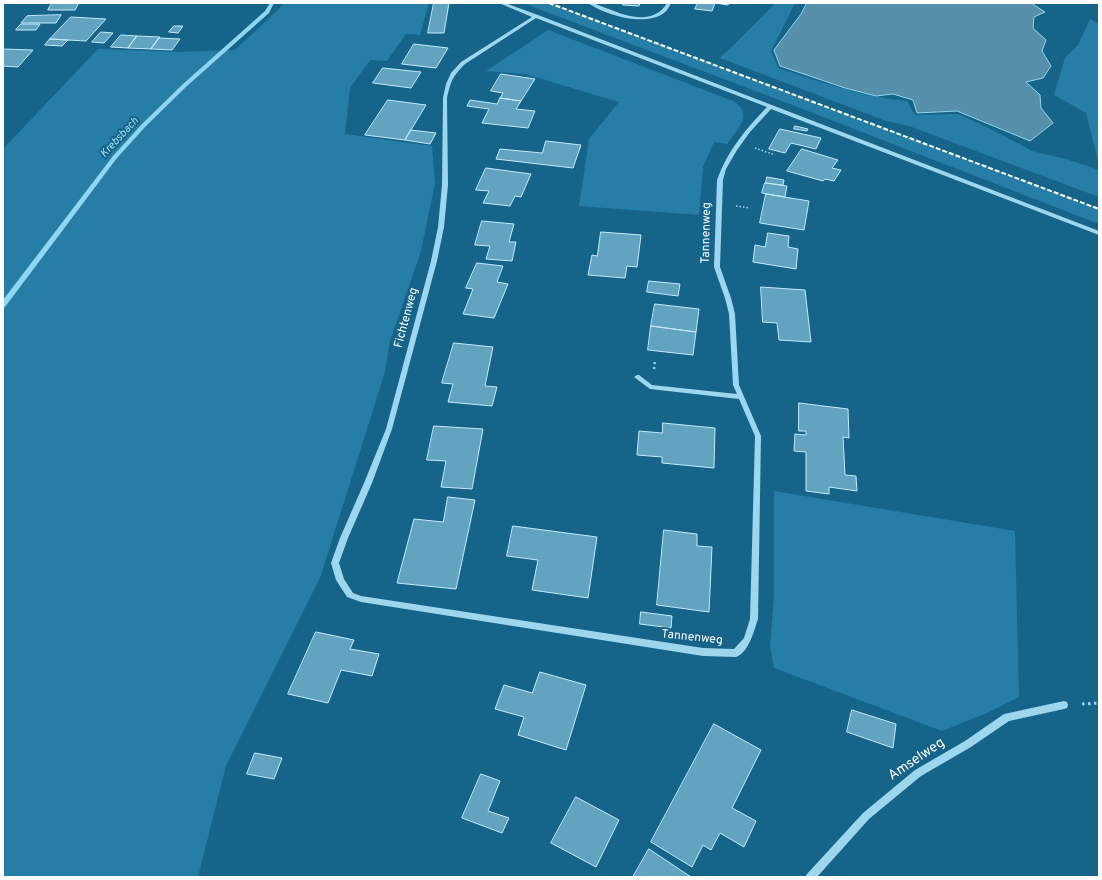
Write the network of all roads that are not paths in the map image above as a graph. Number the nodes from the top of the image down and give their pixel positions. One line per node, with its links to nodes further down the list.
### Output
1 (501, 3): 4 (street)
2 (590, 3): 3 (street)
3 (669, 3)
4 (536, 16): 5 (street); 9 (street, Fichtenweg)
5 (771, 106): 6 (street); 8 (street, Tannenweg)
6 (1099, 233)
7 (637, 377): 8 (street)
8 (742, 397): 9 (street, Tannenweg)
9 (410, 605)
10 (1064, 705): 11 (street, Amselweg)
11 (810, 877)

